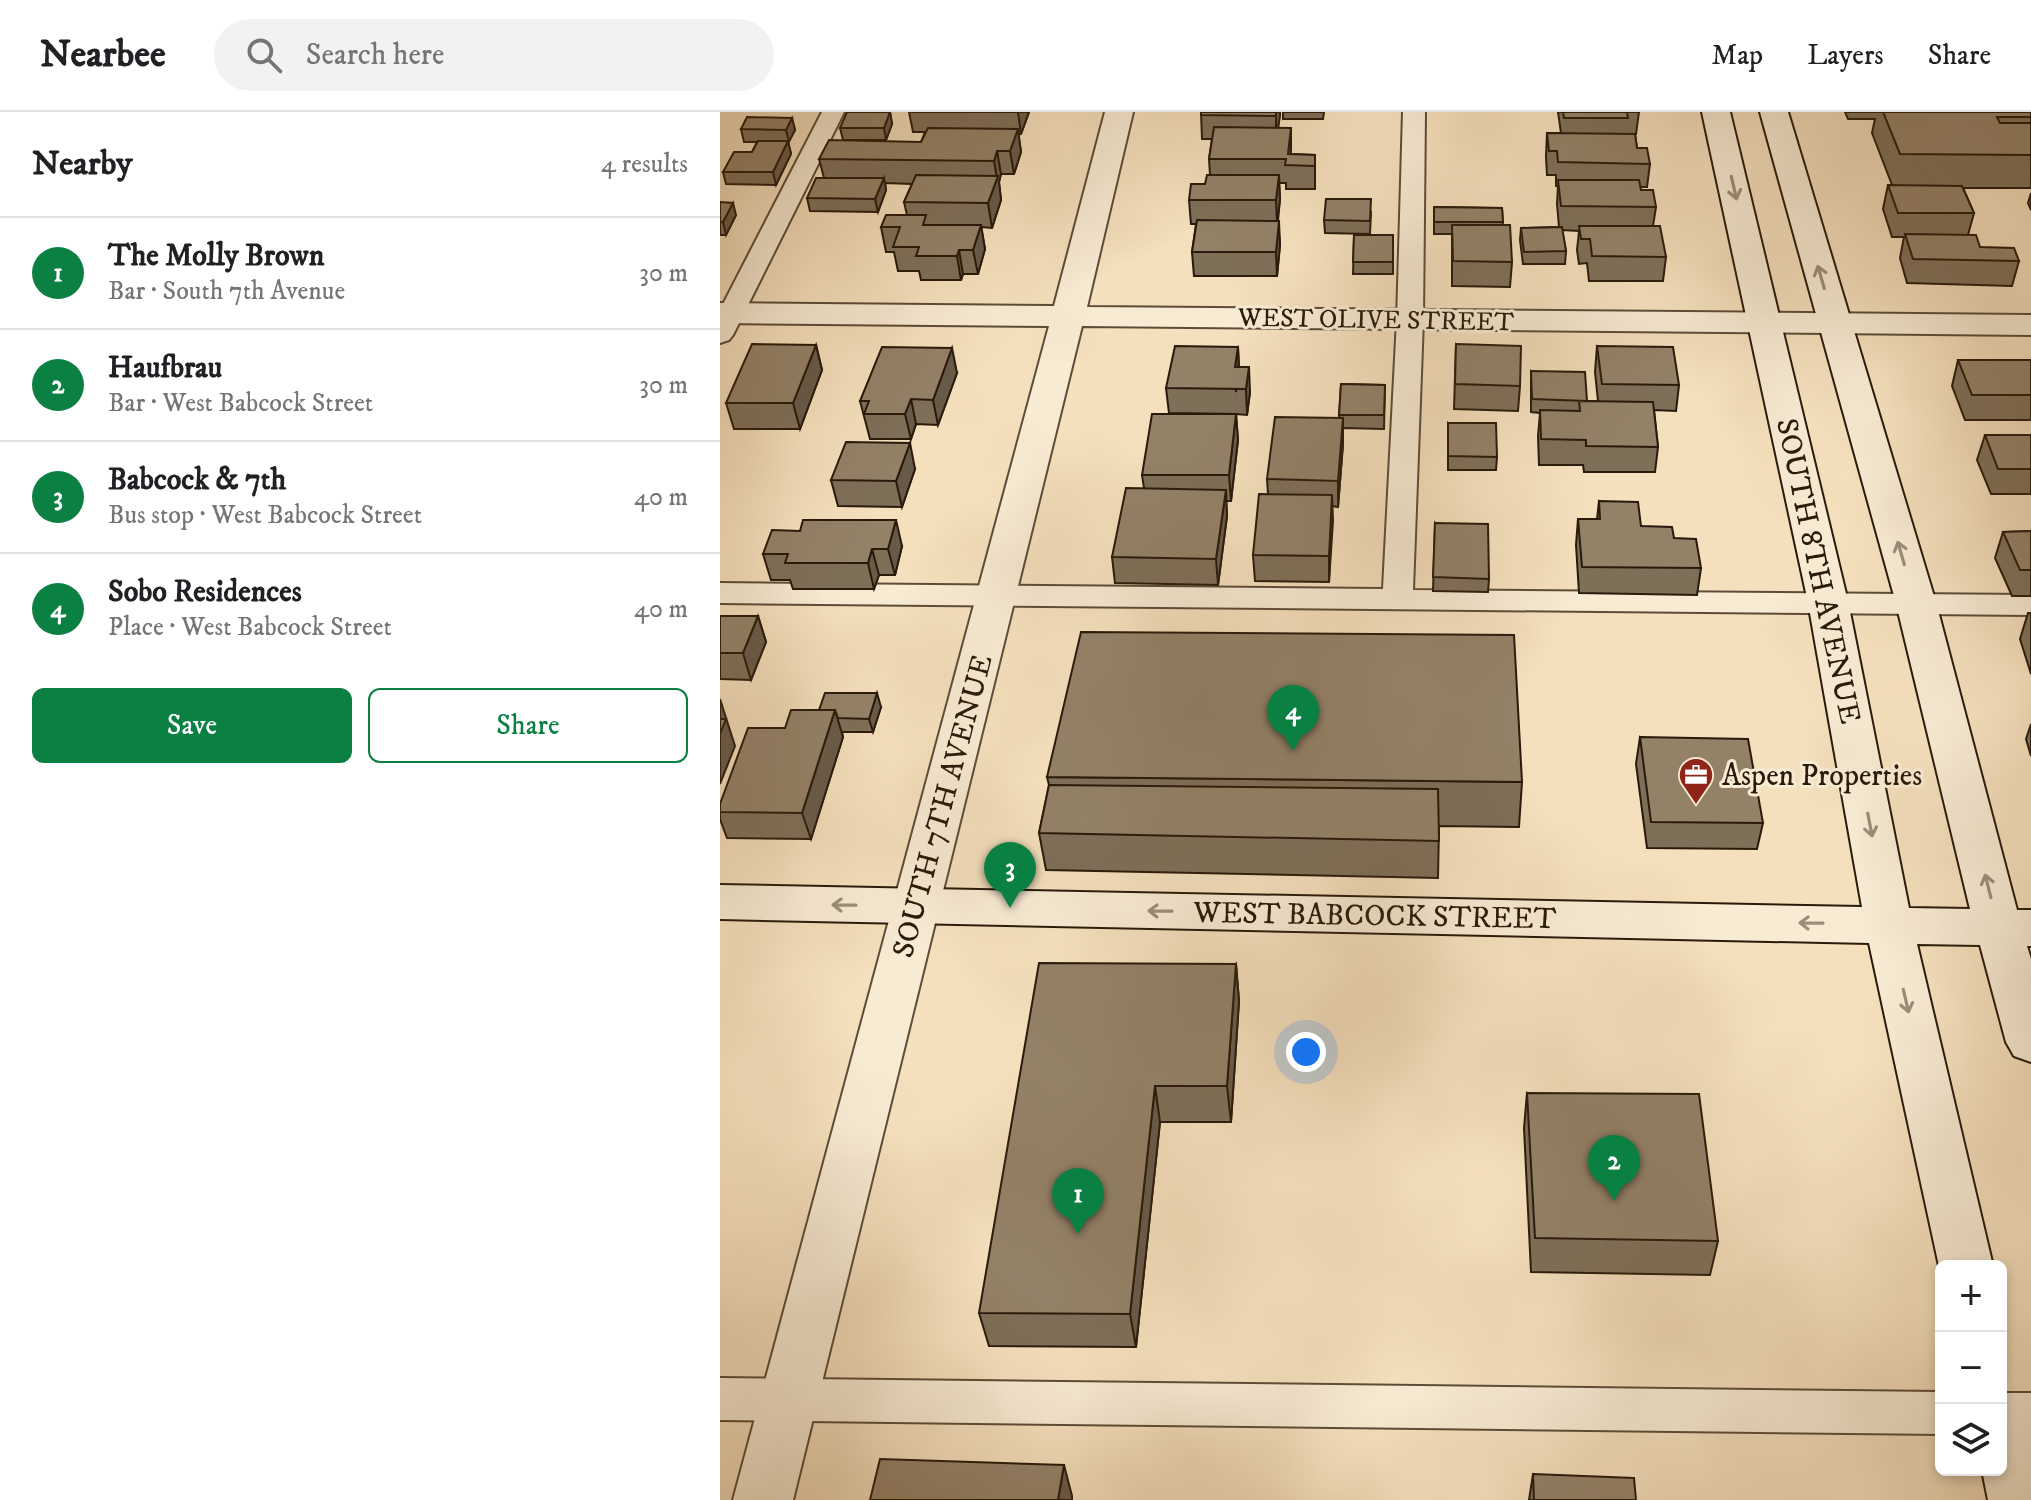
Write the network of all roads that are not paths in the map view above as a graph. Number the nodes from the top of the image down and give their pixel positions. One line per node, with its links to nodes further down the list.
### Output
1 (833, 112): 8 (lane)
2 (1119, 112): 6 (street, SOUTH 7TH AVENUE)
3 (1414, 112): 7 (lane)
4 (1716, 112): 9 (street, SOUTH 8TH AVENUE, one-way to 9)
5 (1774, 112): 10 (street, one-way to 5)
6 (1068, 316): 7 (street, WEST OLIVE STREET); 8 (street, WEST OLIVE STREET); 13 (street, SOUTH 7TH AVENUE)
7 (1410, 320): 9 (street, WEST OLIVE STREET); 14 (lane)
8 (724, 321)
9 (1765, 323): 10 (street, WEST OLIVE STREET); 15 (street, SOUTH 8TH AVENUE)
10 (1835, 324): 11 (street, WEST OLIVE STREET); 16 (street, one-way to 10)
11 (2031, 325)
12 (720, 593): 13 (lane)
13 (999, 594): 14 (lane); 19 (street, SOUTH 7TH AVENUE)
14 (1398, 598): 15 (lane)
15 (1828, 602): 16 (lane); 20 (street, SOUTH 8TH AVENUE, one-way to 20)
16 (1916, 603): 17 (lane); 21 (street, one-way to 16)
17 (2031, 605)
18 (720, 902): 19 (street, WEST BABCOCK STREET, one-way to 18)
19 (914, 906): 20 (street, WEST BABCOCK STREET, one-way to 19); 25 (street, SOUTH 7TH AVENUE)
20 (1889, 925): 21 (street, WEST BABCOCK STREET); 23 (street, SOUTH 8TH AVENUE, one-way to 23)
21 (2015, 928): 22 (street)
22 (2031, 1042)
23 (1965, 1260)
24 (720, 1399): 25 (lane)
25 (789, 1400): 26 (lane); 30 (street, SOUTH 7TH AVENUE)
26 (1935, 1413)
27 (2007, 1414): 28 (lane)
28 (2031, 1414)
29 (2007, 1450): 31 (street)
30 (763, 1500)
31 (2018, 1500)

